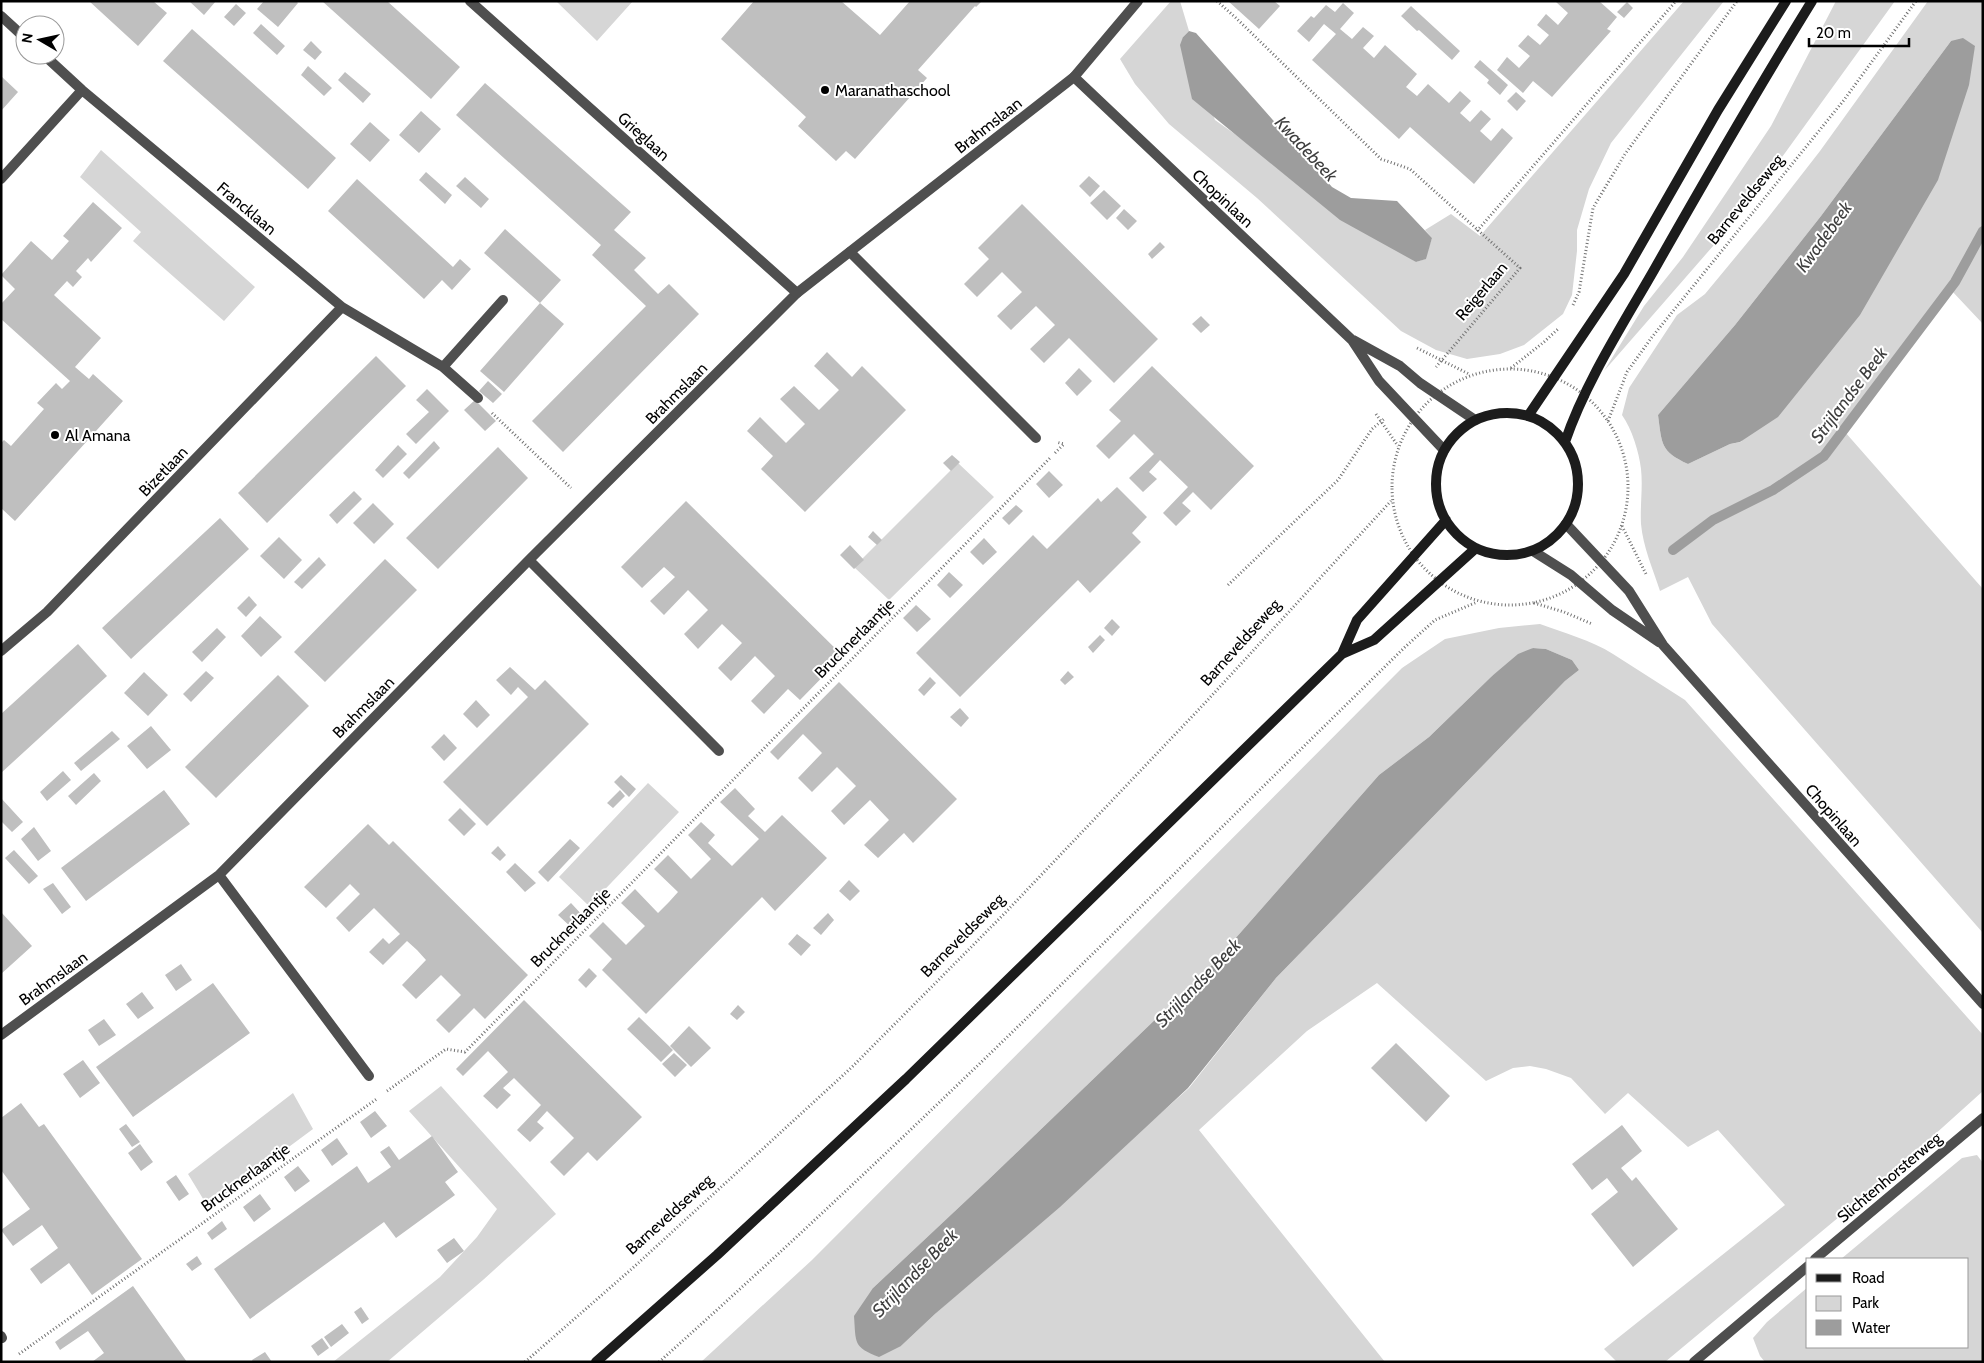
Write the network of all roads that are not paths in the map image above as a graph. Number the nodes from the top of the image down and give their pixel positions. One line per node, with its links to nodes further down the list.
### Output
1 (470, 1): 12 (street, Grieglaan)
2 (1138, 1): 8 (street)
3 (1786, 1): 18 (main road)
4 (1812, 1): 21 (main road)
5 (1, 16): 6 (street)
6 (15, 29)
7 (55, 65): 9 (street, Francklaan)
8 (1074, 77): 11 (street, Brahmslaan); 15 (street, Chopinlaan)
9 (82, 90): 10 (street); 14 (street, Francklaan)
10 (1, 180)
11 (850, 252): 12 (street, Brahmslaan); 20 (street)
12 (797, 293): 27 (street, Brahmslaan)
13 (503, 300): 16 (street)
14 (342, 307): 16 (street, Francklaan); 29 (street, Bizetlaan)
15 (1352, 340): 19 (street, Chopinlaan); 22 (street, Chopinlaan)
16 (443, 367): 17 (street, Francklaan)
17 (478, 398)
18 (1528, 416): 19 (main road); 21 (main road)
19 (1475, 420): 22 (main road)
20 (1036, 438)
21 (1565, 442): 24 (main road)
22 (1444, 450): 23 (main road)
23 (1446, 520): 25 (main road); 30 (main road)
24 (1566, 524): 26 (main road); 28 (street, Chopinlaan)
25 (1476, 548): 26 (main road); 30 (main road)
26 (1533, 551): 28 (street, Chopinlaan)
27 (529, 560): 31 (street); 32 (street, Brahmslaan)
28 (1663, 645): 33 (street, Chopinlaan)
29 (1, 651)
30 (1342, 654): 39 (main road)
31 (719, 751)
32 (219, 875): 34 (street, Brahmslaan); 35 (street)
33 (1983, 1004)
34 (1, 1035)
35 (368, 1076)
36 (1983, 1118): 37 (street, Slichtenhorsterweg)
37 (1816, 1258)
38 (1806, 1268): 40 (street)
39 (596, 1362)
40 (1694, 1362)

